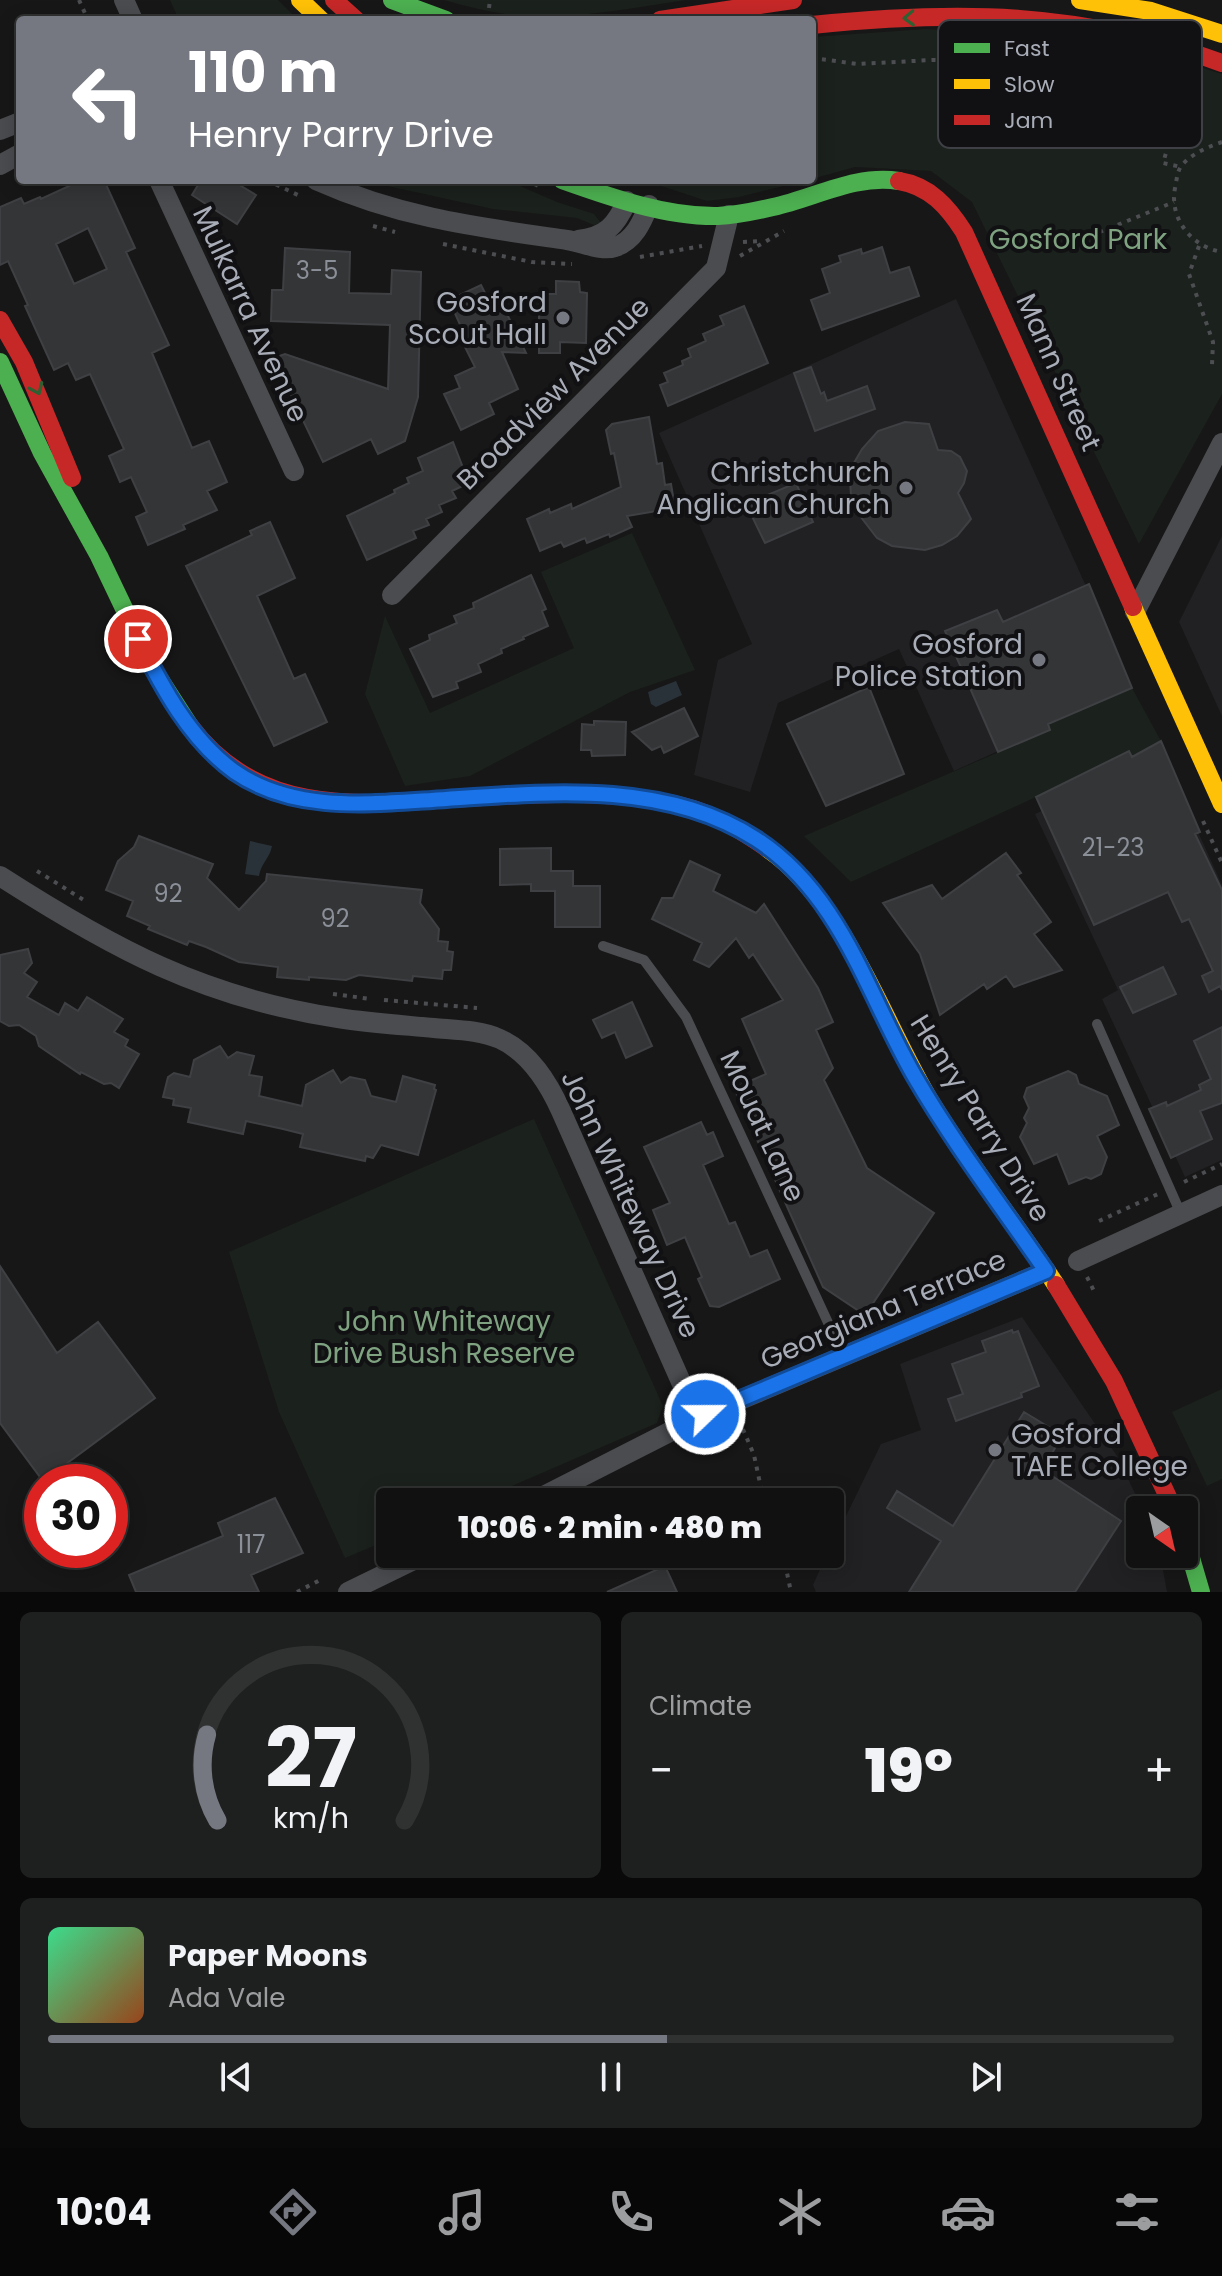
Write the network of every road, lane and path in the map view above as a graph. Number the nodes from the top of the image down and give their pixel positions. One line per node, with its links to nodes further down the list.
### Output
1 (300, 0): 9 (main road)
2 (334, 0): 10 (main road)
3 (392, 0): 11 (main road)
4 (490, 0): 8 (path)
5 (793, 0): 12 (main road)
6 (1078, 0): 7 (main road)
7 (1152, 5): 14 (main road)
8 (489, 8)
9 (317, 16)
10 (352, 16)
11 (435, 16)
12 (687, 16)
13 (1042, 20): 15 (main road, one-way to 15)
14 (1188, 20)
15 (816, 25)
16 (1202, 26): 17 (main road)
17 (1222, 34)
18 (1202, 56): 21 (main road)
19 (816, 59): 20 (path)
20 (938, 60)
21 (1222, 63)
22 (1222, 142): 24 (path)
23 (1168, 148): 24 (path)
24 (1181, 167): 30 (path)
25 (161, 184): 41 (street, Mulkarra Avenue)
26 (326, 184): 29 (street)
27 (573, 184): 29 (main road, Mann Street)
28 (610, 184): 29 (main road, Mann Street)
29 (637, 201): 31 (main road, Mann Street)
30 (1174, 202): 33 (path); 34 (path)
31 (729, 215): 43 (street, Broadview Avenue); 44 (main road, Mann Street)
32 (789, 229): 36 (path)
33 (1090, 236)
34 (1199, 245): 35 (path); 39 (path)
35 (1222, 252)
36 (740, 256)
37 (0, 320): 42 (main road, Henry Parry Drive, one-way to 42)
38 (0, 362): 42 (main road, Henry Parry Drive)
39 (1212, 365)
40 (1222, 443): 44 (street)
41 (294, 471)
42 (98, 554): 58 (main road, Henry Parry Drive)
43 (392, 595)
44 (1135, 612): 45 (main road, Mann Street)
45 (1222, 804)
46 (1202, 820): 47 (path)
47 (1222, 863)
48 (37, 871): 50 (path)
49 (0, 876): 63 (street, John Whiteway Drive)
50 (88, 903)
51 (603, 946): 61 (lane, Mouat Lane)
52 (329, 993): 53 (path)
53 (477, 1008)
54 (1097, 1024): 56 (lane)
55 (1222, 1195): 56 (street)
56 (1181, 1214): 57 (street)
57 (1078, 1261)
58 (1046, 1271): 61 (street, Georgiana Terrace); 66 (main road, Henry Parry Drive)
59 (1089, 1281): 60 (path)
60 (1090, 1293)
61 (844, 1357): 62 (street, Georgiana Terrace)
62 (732, 1403): 63 (street, Georgiana Terrace); 65 (path)
63 (697, 1418): 64 (street)
64 (560, 1488)
65 (761, 1488)
66 (1168, 1496)
67 (397, 1568): 72 (street)
68 (786, 1568): 73 (path)
69 (1194, 1568): 74 (main road)
70 (320, 1580): 71 (path)
71 (297, 1592)
72 (348, 1592)
73 (791, 1592)
74 (1201, 1592)

